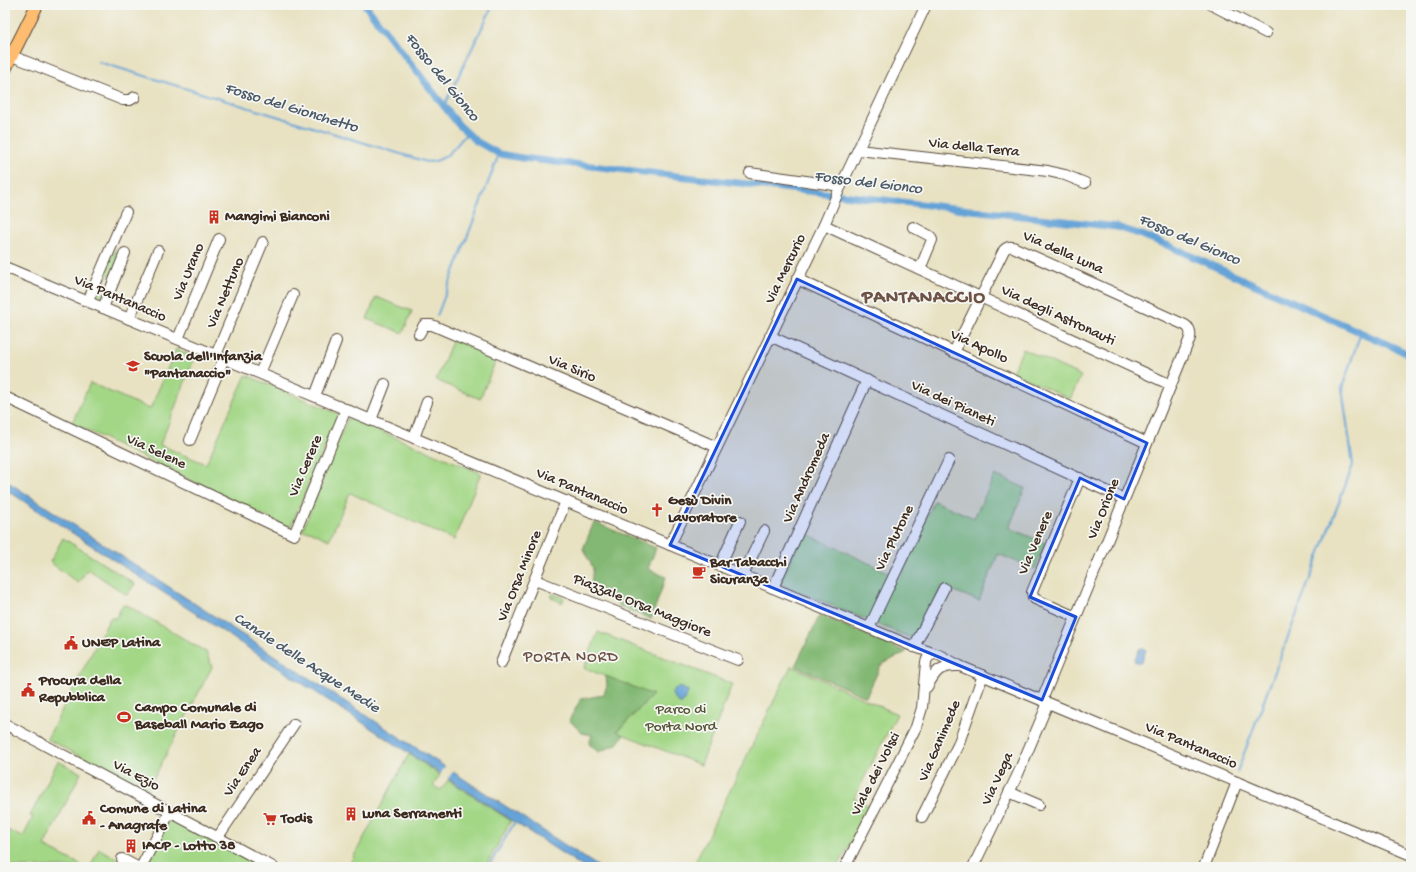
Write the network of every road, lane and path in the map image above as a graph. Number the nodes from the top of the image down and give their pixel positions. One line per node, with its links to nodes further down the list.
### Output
1 (37, 5): 5 (main road)
2 (926, 5): 8 (street, Via Mercurio)
3 (1212, 5): 4 (street)
4 (1266, 33)
5 (12, 56): 6 (main road); 7 (street)
6 (5, 69)
7 (135, 97)
8 (858, 150): 10 (street, Via della Terra); 11 (street, Via Mercurio)
9 (750, 173): 11 (street)
10 (1085, 184)
11 (838, 191): 13 (street, Via Mercurio)
12 (126, 212): 21 (street)
13 (824, 225): 20 (street, Via degli Astronauti); 23 (street, Via Mercurio)
14 (913, 227): 20 (street)
15 (219, 239): 32 (street, Via Urano)
16 (263, 242): 35 (street, Via Nettuno)
17 (158, 251): 28 (street)
18 (125, 253): 22 (street)
19 (5, 267): 26 (street, Via Pantanaccio)
20 (920, 269): 25 (street, Via degli Astronauti)
21 (101, 272): 22 (street); 26 (street)
22 (114, 278): 27 (street)
23 (797, 279): 31 (street, Via Mercurio); 34 (street, Via Apollo)
24 (293, 295): 36 (street)
25 (981, 297): 29 (street, Via della Luna); 34 (street, Via della Luna); 39 (street, Via degli Astronauti)
26 (88, 301): 27 (street, Via Pantanaccio)
27 (103, 308): 28 (street, Via Pantanaccio)
28 (129, 319): 32 (street, Via Pantanaccio)
29 (1190, 330): 39 (street, Via Orione)
30 (419, 334): 48 (street, Via Sirio)
31 (770, 336): 37 (street, Via dei Pianeti); 48 (street, Via Mercurio)
32 (178, 339): 35 (street, Via Pantanaccio)
33 (336, 341): 40 (street)
34 (954, 352): 47 (street, Via Apollo)
35 (220, 357): 36 (street, Via Pantanaccio); 46 (street)
36 (260, 373): 40 (street, Via Pantanaccio)
37 (868, 380): 50 (street, Via dei Pianeti); 60 (street, Via Andromeda)
38 (385, 384): 44 (street)
39 (1171, 385): 47 (street, Via Orione)
40 (315, 396): 43 (street, Via Pantanaccio)
41 (5, 397): 55 (street, Via Selene)
42 (427, 402): 45 (street)
43 (346, 409): 44 (street, Via Pantanaccio); 55 (street, Via Cerere)
44 (371, 420): 45 (street, Via Pantanaccio)
45 (414, 438): 52 (street, Via Pantanaccio)
46 (190, 440)
47 (1146, 443): 51 (street, Via Orione)
48 (717, 447): 56 (street, Via Mercurio)
49 (949, 460): 63 (street, Via Plutone)
50 (1080, 478): 51 (street, Via dei Pianeti); 62 (street, Via Venere)
51 (1124, 499): 62 (street, Via Orione)
52 (566, 501): 56 (street, Via Pantanaccio); 59 (street, Via Orsa Minore)
53 (740, 520): 57 (street)
54 (764, 531): 58 (street)
55 (294, 535)
56 (670, 545): 57 (street, Via Pantanaccio)
57 (720, 566): 58 (street, Via Pantanaccio)
58 (743, 576): 60 (street, Via Pantanaccio)
59 (535, 580): 66 (street, Piazzale Orsa Maggiore); 67 (street, Via Orsa Minore)
60 (773, 588): 63 (street, Via Pantanaccio)
61 (944, 588): 64 (street)
62 (1076, 617): 72 (street, Via Orione)
63 (869, 628): 64 (street, Via Pantanaccio)
64 (914, 647): 65 (street, Via Pantanaccio)
65 (932, 659): 68 (street, Via Pantanaccio); 69 (street); 69 (street); 71 (street, Viale dei Volsci)
66 (738, 660)
67 (501, 663)
68 (960, 666): 69 (street, Via Pantanaccio); 70 (street, Via Pantanaccio)
69 (939, 669): 71 (street, Viale dei Volsci)
70 (983, 675): 72 (street, Via Pantanaccio); 79 (street, Via Ganimede)
71 (924, 692): 86 (street, Viale dei Volsci)
72 (1045, 701): 75 (street, Via Pantanaccio); 76 (street, Via Vega)
73 (5, 724): 78 (street, Via Ezio)
74 (294, 724): 80 (street, Via Enea)
75 (1237, 782): 81 (street, Via Pantanaccio); 88 (street)
76 (1009, 792): 77 (street); 87 (street, Via Vega)
77 (1039, 805)
78 (170, 812): 80 (street, Via Ezio); 84 (street)
79 (922, 817)
80 (218, 837): 85 (street, Via Ezio)
81 (1411, 854)
82 (122, 859): 83 (street)
83 (137, 867)
84 (141, 867)
85 (274, 867)
86 (845, 867)
87 (973, 867)
88 (1204, 867)

